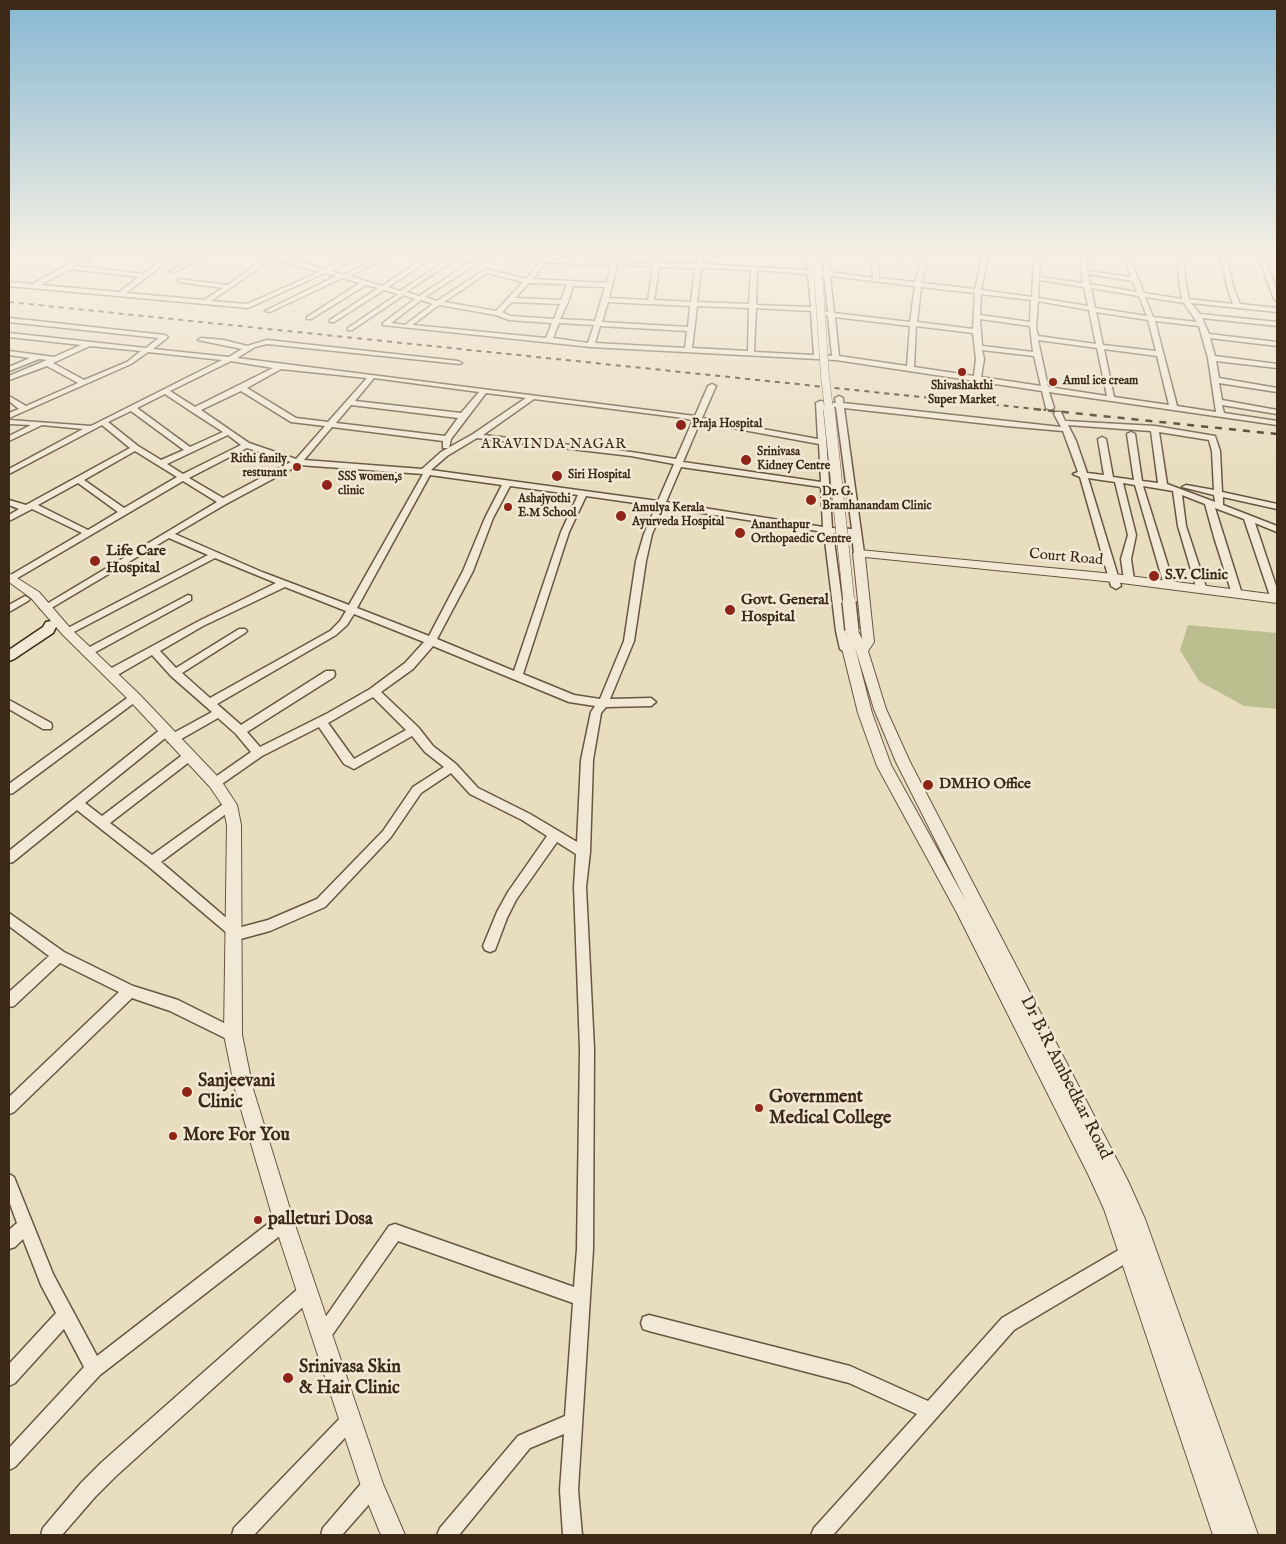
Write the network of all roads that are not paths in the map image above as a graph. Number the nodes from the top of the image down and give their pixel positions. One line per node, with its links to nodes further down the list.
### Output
1 (83, 328): 16 (street)
2 (511, 328): 23 (street)
3 (555, 328): 23 (street)
4 (597, 328): 27 (street)
5 (673, 328): 17 (street)
6 (752, 328): 33 (street)
7 (816, 328): 37 (street)
8 (822, 328): 139 (street, Dr B.R Ambedkar Road, bridge)
9 (833, 328): 39 (street)
10 (913, 328): 46 (street)
11 (953, 328): 18 (street)
12 (1034, 328): 21 (street)
13 (1097, 328): 28 (street)
14 (1153, 328): 36 (street)
15 (1203, 328): 20 (street)
16 (92, 329): 24 (street); 32 (street)
17 (691, 329): 31 (street)
18 (977, 331): 30 (street)
19 (10, 336): 24 (street)
20 (1206, 336): 26 (street); 40 (street)
21 (1035, 338): 28 (street); 35 (street)
22 (201, 340): 29 (street)
23 (549, 340): 27 (street)
24 (71, 343): 25 (street)
25 (88, 344): 32 (street); 42 (street)
26 (1277, 344)
27 (591, 345): 31 (street)
28 (1101, 347): 36 (street); 61 (street)
29 (247, 348): 41 (street); 43 (street)
30 (979, 348): 35 (street); 50 (street)
31 (688, 349): 33 (street)
32 (147, 351): 41 (street); 52 (street)
33 (751, 352): 37 (street)
34 (10, 354): 38 (street)
35 (1037, 354): 55 (street)
36 (1160, 354): 66 (street)
37 (818, 356): 39 (street)
38 (38, 357): 42 (street); 47 (street)
39 (836, 358): 46 (street)
40 (1212, 358): 44 (street); 51 (street)
41 (230, 359): 45 (street); 58 (street)
42 (50, 361): 49 (street); 52 (street)
43 (458, 363)
44 (1277, 366)
45 (280, 367): 48 (street); 54 (street)
46 (910, 368): 50 (street)
47 (9, 369)
48 (372, 376): 57 (street); 63 (street)
49 (9, 378)
50 (977, 378): 55 (street)
51 (1215, 380): 56 (street); 64 (street)
52 (84, 383): 67 (street)
53 (712, 386): 73 (street)
54 (242, 388): 68 (street); 78 (street)
55 (1044, 388): 61 (street); 79 (street)
56 (1277, 390)
57 (484, 391): 59 (street); 72 (street)
58 (166, 392): 65 (street); 68 (street)
59 (534, 397): 73 (street); 84 (street)
60 (9, 398): 67 (street)
61 (1111, 398): 66 (street)
62 (839, 400): 79 (street); 88 (street); 120 (street)
63 (348, 402): 72 (street); 78 (street)
64 (1218, 402): 69 (street); 70 (street)
65 (132, 408): 75 (street); 91 (street)
66 (1174, 408): 70 (street)
67 (25, 409): 71 (street)
68 (194, 410): 82 (street)
69 (1277, 412)
70 (1220, 414): 77 (street)
71 (9, 416)
72 (463, 416): 87 (street)
73 (698, 419): 88 (street); 94 (street)
74 (9, 422): 76 (street)
75 (102, 422): 80 (street); 90 (street)
76 (40, 423): 80 (street); 86 (street)
77 (1277, 423)
78 (328, 425): 87 (street); 93 (street)
79 (1061, 426): 81 (street); 98 (street)
80 (92, 428): 96 (street)
81 (1156, 428): 105 (street); 107 (street)
82 (230, 432): 89 (street); 91 (street)
83 (1131, 434): 102 (street)
84 (476, 436): 92 (street); 94 (street)
85 (1102, 438): 100 (street)
86 (9, 439)
87 (447, 439): 92 (street)
88 (823, 442): 104 (street)
89 (246, 445): 93 (street); 99 (street)
90 (135, 448): 95 (street); 101 (street)
91 (190, 450): 95 (street)
92 (444, 454): 97 (street)
93 (298, 462): 97 (street); 109 (street)
94 (678, 463): 104 (street); 111 (street)
95 (160, 464): 99 (street)
96 (9, 472)
97 (426, 472): 103 (street); 135 (street)
98 (1080, 474): 100 (street); 127 (street)
99 (182, 478): 109 (street); 115 (street)
100 (1114, 478): 102 (street); 125 (street)
101 (77, 479): 114 (street); 115 (street)
102 (1138, 482): 105 (street); 129 (street)
103 (507, 483): 106 (street); 138 (street)
104 (824, 485): 119 (street)
105 (1170, 488): 107 (street); 110 (street); 130 (street)
106 (583, 494): 111 (street); 147 (street)
107 (1218, 494): 112 (street); 113 (street)
108 (9, 502): 114 (street)
109 (223, 502): 122 (street)
110 (1209, 502): 112 (street); 131 (street)
111 (661, 504): 119 (street); 152 (street)
112 (1219, 506): 116 (street)
113 (1277, 506)
114 (27, 507): 117 (street); 121 (street)
115 (124, 512): 121 (street)
116 (1248, 517): 118 (street); 133 (street)
117 (9, 518)
118 (1277, 529)
119 (828, 530): 120 (street); 139 (street)
120 (856, 532): 124 (street)
121 (88, 533): 126 (street)
122 (169, 535): 123 (street); 136 (street)
123 (214, 556): 128 (street); 136 (street)
124 (860, 558): 127 (street, Court Road); 139 (street)
125 (1129, 580): 127 (street, Court Road); 129 (street, Court Road)
126 (9, 581): 136 (street); 136 (street)
127 (1111, 582): 133 (street, Court Road)
128 (285, 583): 135 (street); 141 (street)
129 (1169, 585): 130 (street, Court Road)
130 (1202, 590): 131 (street, Court Road)
131 (1237, 594): 133 (street, Court Road)
132 (188, 598): 142 (street)
133 (1277, 602)
134 (9, 609): 136 (street)
135 (353, 611): 138 (street); 151 (street)
136 (48, 615): 140 (main road); 142 (street); 143 (main road)
137 (242, 631): 144 (street)
138 (431, 641): 147 (street); 148 (street)
139 (854, 642): 184 (street, Dr B.R Ambedkar Road); 185 (street, Dr B.R Ambedkar Road)
140 (9, 646)
141 (153, 650): 144 (street); 145 (street)
142 (88, 652): 145 (street)
143 (9, 656)
144 (175, 673): 151 (street)
145 (110, 674): 149 (street)
146 (330, 674): 158 (street)
147 (517, 676): 152 (street)
148 (374, 692): 155 (street); 157 (street)
149 (134, 697): 159 (street); 164 (street)
150 (650, 702): 152 (street)
151 (210, 703): 154 (street)
152 (602, 703): 169 (street)
153 (9, 704): 156 (street)
154 (220, 712): 158 (street); 159 (street)
155 (321, 721): 157 (street); 160 (street)
156 (47, 726)
157 (414, 730): 162 (street)
158 (240, 731): 160 (street)
159 (169, 736): 161 (street); 165 (street)
160 (258, 753): 163 (street)
161 (189, 756): 163 (street); 167 (street)
162 (452, 767): 168 (street); 173 (street)
163 (215, 783): 166 (street)
164 (9, 790)
165 (76, 803): 167 (street); 170 (street)
166 (230, 805): 171 (street); 173 (street)
167 (102, 823): 171 (street)
168 (554, 836): 169 (street); 174 (street)
169 (584, 852): 187 (street)
170 (9, 858)
171 (152, 862): 173 (street)
172 (9, 919): 175 (street)
173 (233, 933): 178 (street)
174 (490, 946)
175 (58, 956): 176 (street); 177 (street)
176 (130, 992): 178 (street); 179 (street)
177 (9, 1001)
178 (233, 1035): 181 (street)
179 (9, 1107)
180 (9, 1182): 182 (street)
181 (284, 1222): 186 (street); 191 (street)
182 (26, 1225): 183 (street); 188 (street)
183 (9, 1241)
184 (1144, 1243): 185 (street); 206 (street, Dr B.R Ambedkar Road)
185 (1128, 1252): 193 (street); 205 (street, Dr B.R Ambedkar Road)
186 (308, 1292): 190 (street); 198 (street)
187 (582, 1298): 190 (street); 195 (street)
188 (66, 1316): 191 (street); 192 (street)
189 (649, 1323): 193 (street)
190 (322, 1335): 194 (street)
191 (94, 1370): 196 (street)
192 (9, 1377)
193 (931, 1411): 204 (street)
194 (350, 1420): 197 (street); 199 (street)
195 (574, 1421): 202 (street); 203 (street)
196 (9, 1461)
197 (372, 1486): 200 (street); 201 (street)
198 (50, 1535)
199 (241, 1535)
200 (330, 1535)
201 (393, 1535)
202 (447, 1535)
203 (573, 1535)
204 (821, 1535)
205 (1225, 1535)
206 (1246, 1535)

